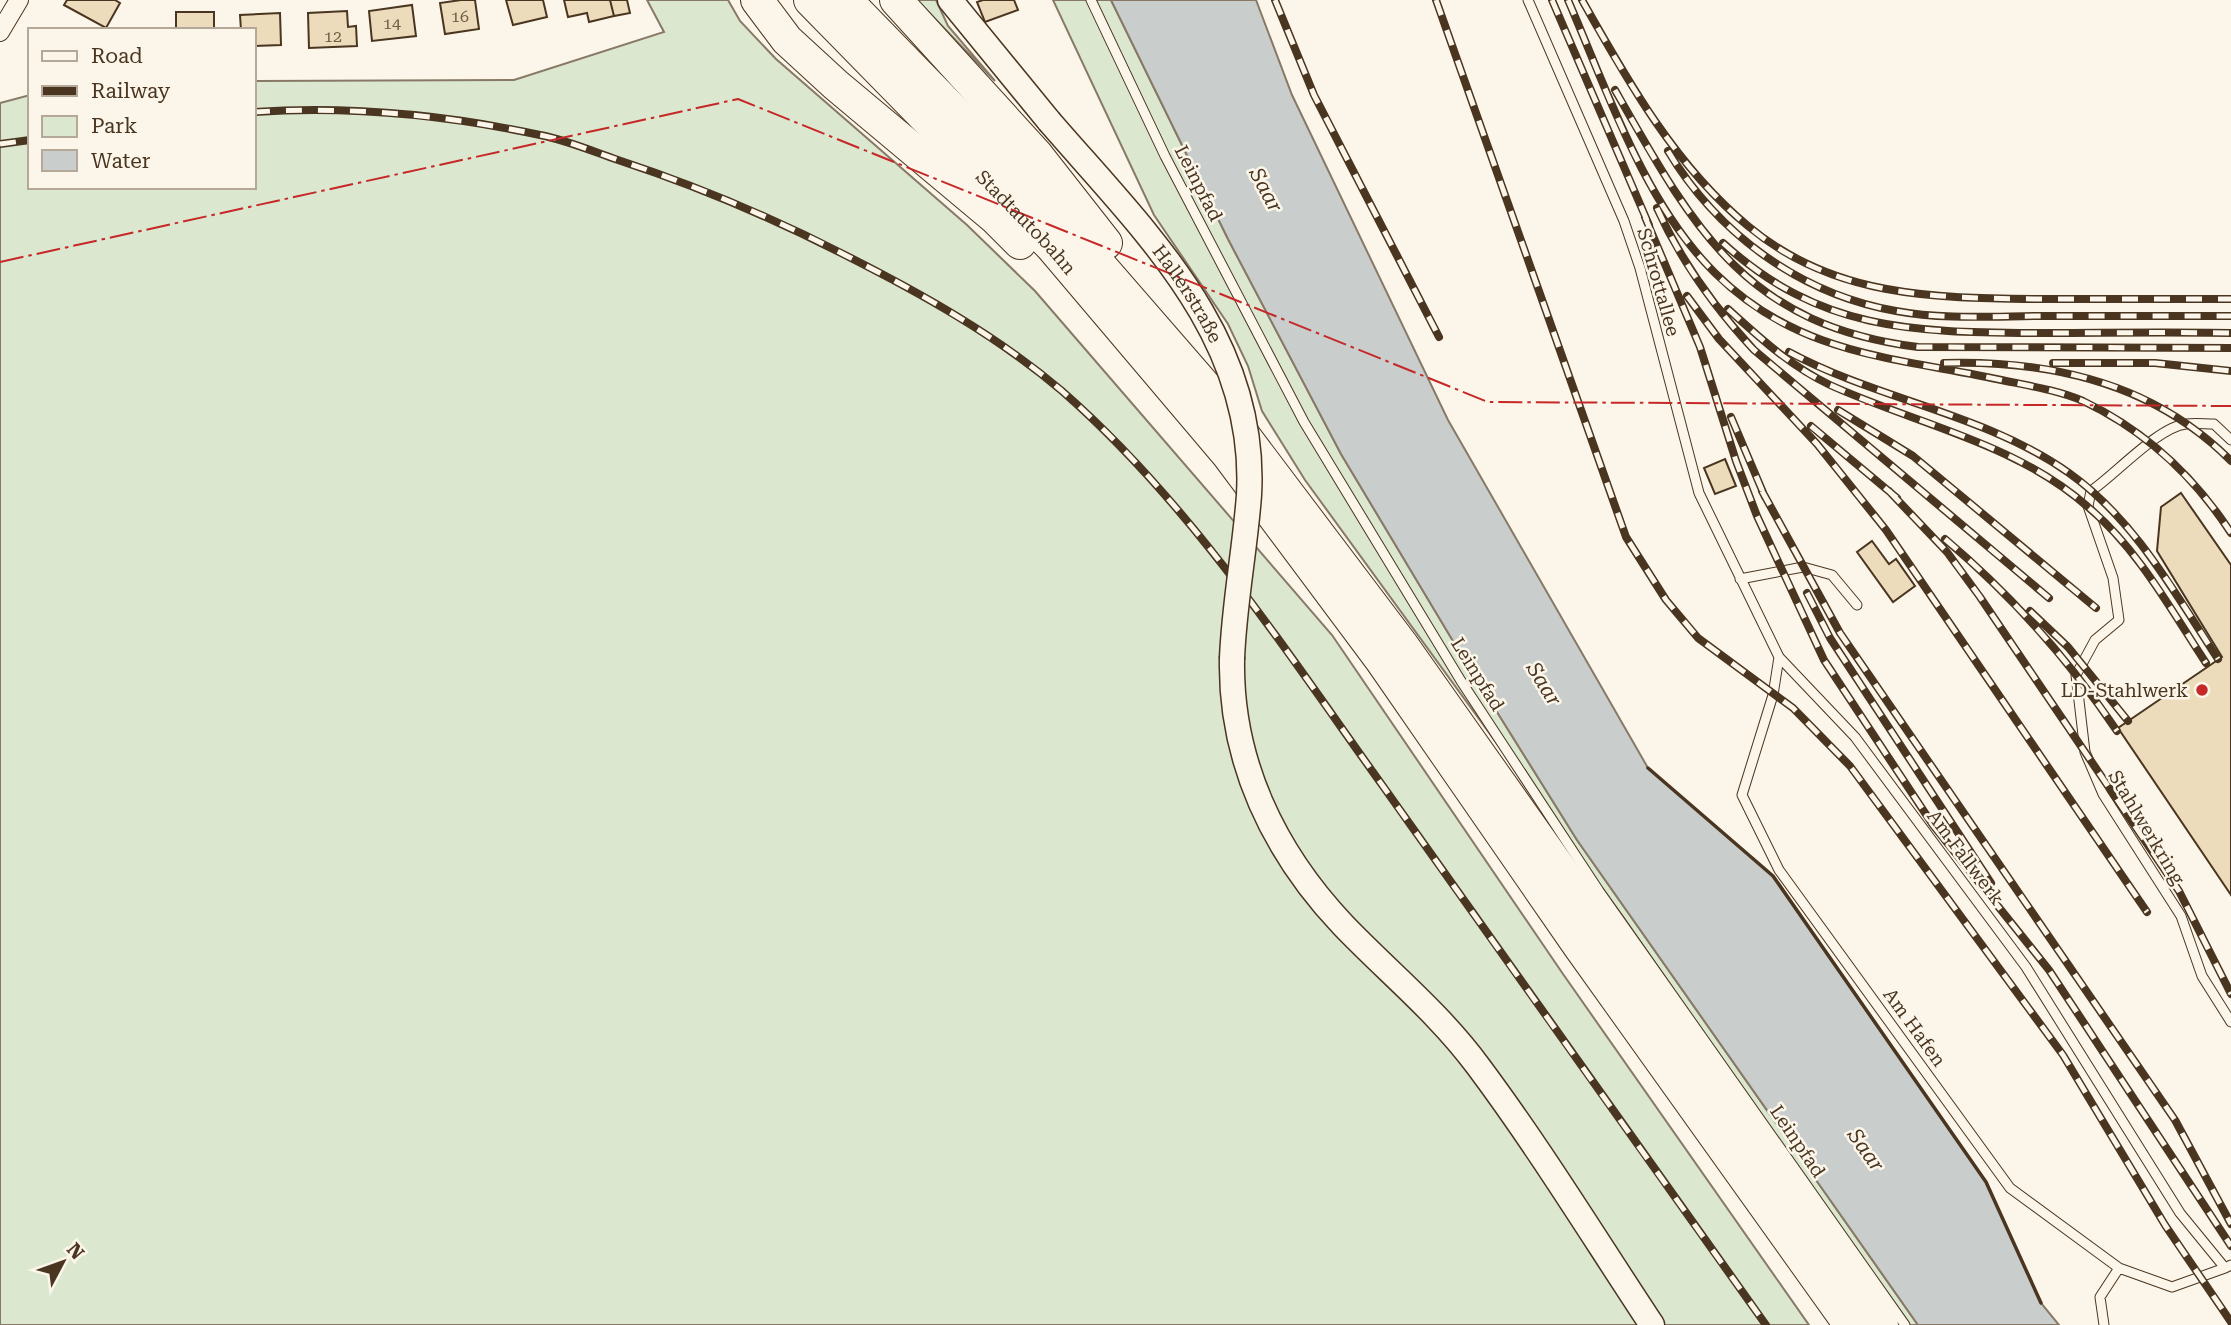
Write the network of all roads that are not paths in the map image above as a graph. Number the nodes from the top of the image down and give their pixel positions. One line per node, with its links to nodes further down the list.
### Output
1 (19, 0): 9 (street)
2 (757, 0): 11 (highway)
3 (810, 0): 11 (highway, Stadtautobahn)
4 (846, 0): 10 (highway)
5 (896, 0): 10 (highway)
6 (950, 0): 20 (street, Hallerstraße, bridge)
7 (1091, 0): 23 (lane, Leinpfad)
8 (1528, 0): 14 (lane, Schrottallee)
9 (0, 32)
10 (1218, 401): 13 (highway)
11 (1186, 405): 13 (highway, Stadtautobahn)
12 (2231, 440): 17 (lane, Stahlwerkring)
13 (1315, 550): 21 (highway); 22 (highway)
14 (1740, 579): 15 (lane); 16 (lane, Am Fallwerk)
15 (1857, 605)
16 (1779, 657): 18 (lane, Am Fallwerk); 19 (lane, Am Hafen)
17 (2231, 1022)
18 (2228, 1266): 19 (lane, Am Hafen)
19 (2119, 1268): 24 (lane)
20 (1652, 1325)
21 (1850, 1325)
22 (1882, 1325)
23 (1905, 1325)
24 (2104, 1325)

